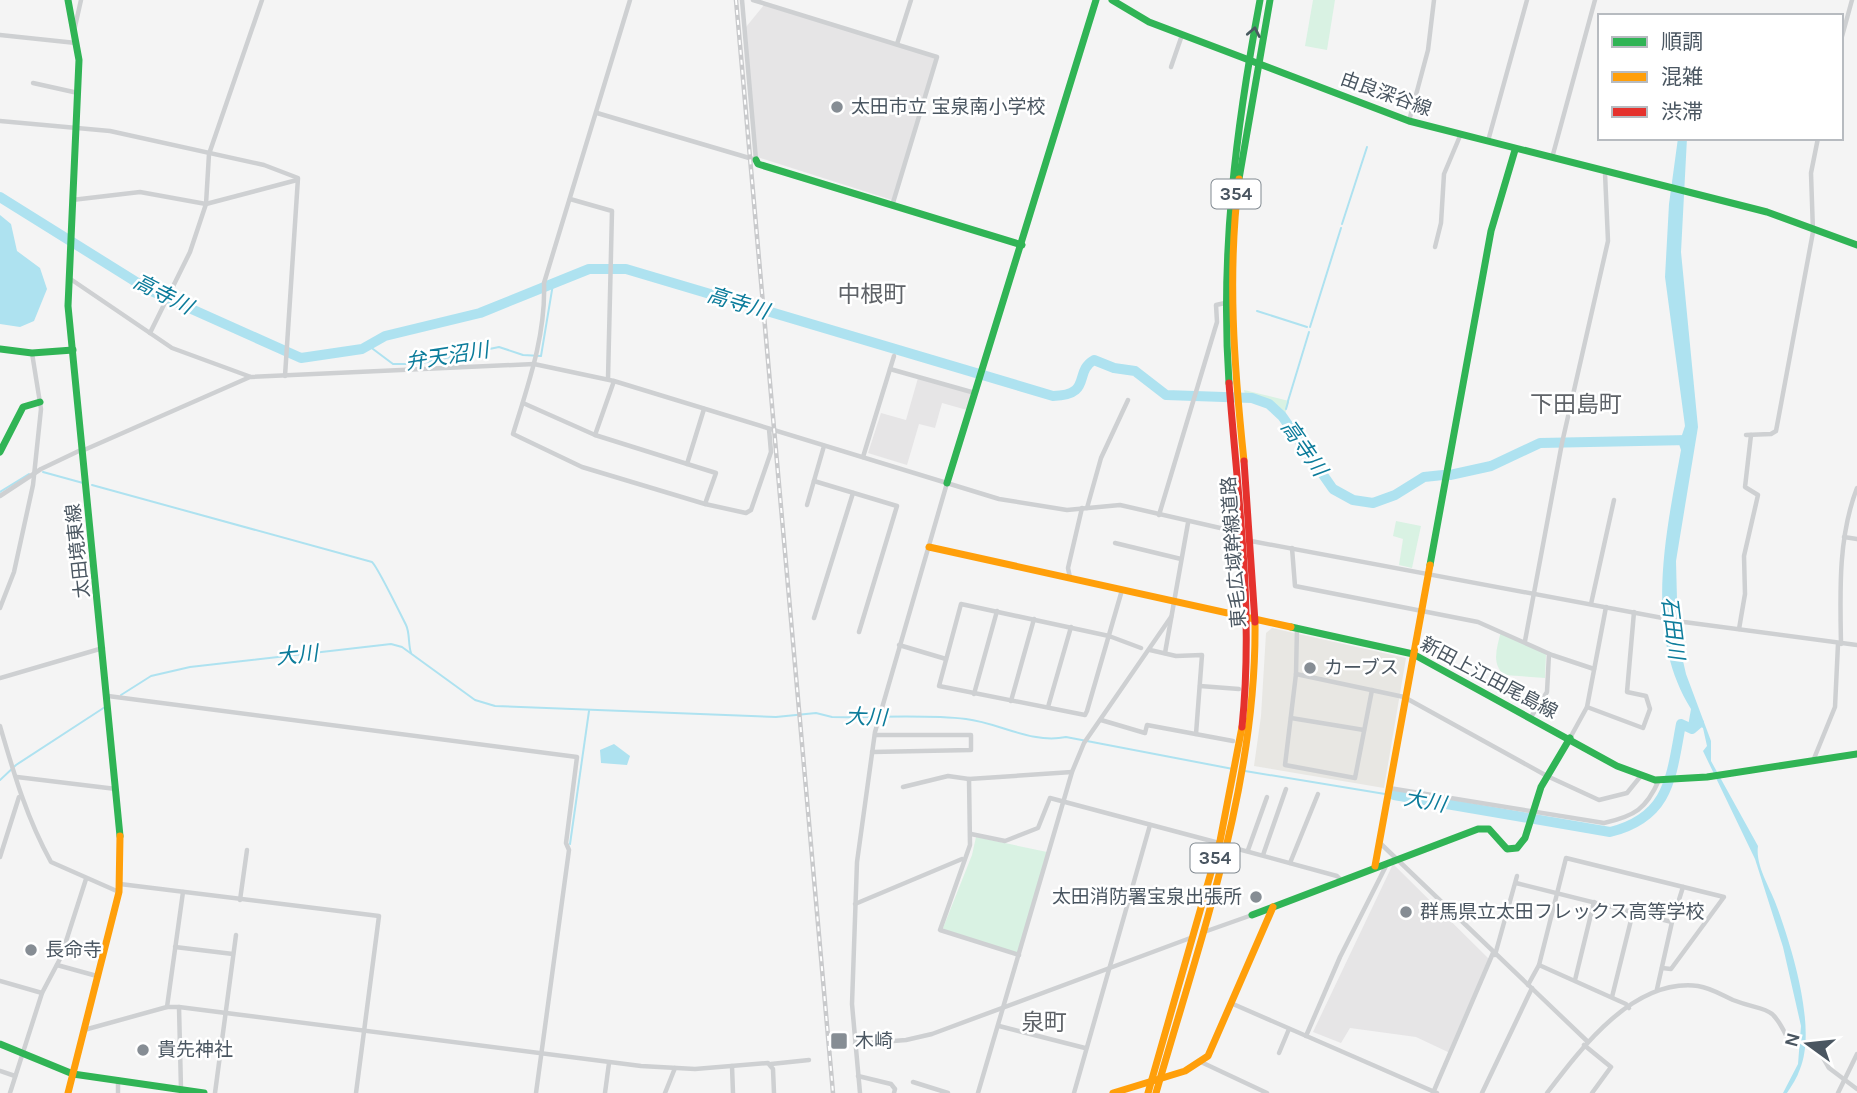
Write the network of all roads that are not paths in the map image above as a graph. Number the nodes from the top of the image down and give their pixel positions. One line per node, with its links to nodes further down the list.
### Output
1 (68, 0): 16 (main road, 太田境東線)
2 (82, 0): 16 (street)
3 (262, 0): 35 (street)
4 (630, 0): 27 (street)
5 (742, 0): 37 (street)
6 (753, 0): 21 (street)
7 (911, 0): 21 (street)
8 (1097, 0): 45 (main road)
9 (1112, 0): 19 (main road, 由良深谷線)
10 (1260, 0): 22 (main road, 東毛広域幹線道路 / 354, one-way to 10)
11 (1270, 0): 23 (main road, 東毛広域幹線道路 / 354)
12 (1434, 0): 29 (street)
13 (1527, 0): 33 (street)
14 (1595, 0): 36 (street)
15 (1852, 0): 17 (street)
16 (74, 31): 20 (main road, 太田境東線)
17 (1843, 33)
18 (0, 35): 20 (street)
19 (1182, 35): 22 (main road, 由良深谷線); 24 (street)
20 (77, 43): 26 (main road, 太田境東線)
21 (897, 44): 43 (street)
22 (1248, 59): 23 (main road, 由良深谷線); 49 (main road, 東毛広域幹線道路 / 354)
23 (1257, 62): 29 (main road, 由良深谷線); 60 (main road, 東毛広域幹線道路 / 354)
24 (1171, 66)
25 (33, 83): 26 (street)
26 (78, 93): 30 (main road, 太田境東線)
27 (597, 113): 37 (street); 40 (street)
28 (0, 121): 30 (street)
29 (1409, 121): 31 (main road, 由良深谷線)
30 (76, 130): 35 (street); 41 (main road, 太田境東線)
31 (1460, 136): 33 (main road, 由良深谷線); 47 (street)
32 (1818, 140): 44 (street)
33 (1487, 143): 34 (main road, 由良深谷線)
34 (1515, 150): 36 (main road, 由良深谷線); 94 (main road)
35 (209, 154): 39 (street); 42 (street)
36 (1552, 159): 38 (main road, 由良深谷線)
37 (756, 160): 43 (main road)
38 (1605, 173): 44 (main road, 由良深谷線); 97 (street)
39 (297, 180): 42 (street); 57 (street)
40 (570, 199): 55 (street); 59 (street)
41 (72, 200): 42 (street); 48 (main road, 太田境東線)
42 (206, 204): 50 (street)
43 (892, 206): 45 (main road)
44 (1813, 228): 46 (main road); 111 (street)
45 (1021, 245): 61 (main road)
46 (1857, 245)
47 (1435, 247)
48 (68, 278): 50 (street); 52 (main road, 太田境東線)
49 (1225, 304): 60 (main road, 東毛広域幹線道路 / 354); 84 (street)
50 (150, 333): 58 (street)
51 (0, 349): 53 (main road)
52 (74, 350): 53 (main road); 70 (main road, 太田境東線)
53 (32, 353): 64 (street)
54 (894, 356): 56 (street)
55 (534, 364): 57 (street); 59 (street); 65 (street)
56 (890, 369): 61 (street); 72 (street)
57 (285, 376): 58 (street)
58 (251, 377): 70 (street)
59 (611, 380): 66 (street); 68 (street)
60 (1234, 392): 63 (main road, 東毛広域幹線道路 / 354)
61 (975, 393): 76 (main road)
62 (1128, 400): 83 (street)
63 (1235, 401): 86 (main road, 東毛広域幹線道路 / 354); 89 (main road, 東毛広域幹線道路 / 354)
64 (40, 402): 71 (main road); 74 (street)
65 (523, 403): 68 (street); 81 (street)
66 (704, 409): 67 (street); 73 (street)
67 (769, 429): 69 (street); 81 (street)
68 (595, 435): 73 (street)
69 (824, 446): 72 (street); 75 (street)
70 (84, 449): 74 (street); 118 (main road, 太田境東線)
71 (0, 452)
72 (863, 457): 76 (street)
73 (687, 464): 81 (street)
74 (34, 474): 79 (street); 100 (street)
75 (814, 481): 78 (street); 82 (street)
76 (947, 483): 83 (street); 91 (street)
77 (1857, 488): 87 (street)
78 (853, 493): 107 (street); 112 (street)
79 (0, 496)
80 (1614, 500): 99 (street)
81 (705, 504)
82 (807, 505)
83 (1085, 508): 84 (street); 95 (street)
84 (1159, 515): 85 (street)
85 (1188, 523): 86 (street); 93 (street)
86 (1242, 533): 106 (main road, 東毛広域幹線道路 / 354)
87 (1844, 537): 88 (street); 115 (street)
88 (1857, 540)
89 (1250, 541): 92 (street); 106 (main road, 東毛広域幹線道路 / 354)
90 (1115, 543): 93 (street)
91 (929, 547): 95 (main road, 新田上江田尾島線); 116 (street)
92 (1292, 548): 94 (street); 103 (street)
93 (1181, 559): 98 (street)
94 (1428, 574): 97 (street); 103 (main road)
95 (1070, 578): 96 (main road, 新田上江田尾島線)
96 (1122, 590): 98 (main road, 新田上江田尾島線); 113 (street)
97 (1533, 593): 99 (street); 114 (street)
98 (1174, 600): 105 (street); 106 (main road, 新田上江田尾島線)
99 (1591, 604): 101 (street)
100 (0, 607)
101 (1606, 607): 104 (street); 125 (street)
102 (997, 611): 108 (street); 124 (street); 131 (street)
103 (1422, 611): 114 (street); 122 (main road)
104 (1634, 612): 111 (street); 136 (street)
105 (1171, 617): 120 (street); 121 (street)
106 (1251, 617): 110 (main road, 新田上江田尾島線); 167 (main road, 東毛広域幹線道路 / 354)
107 (814, 618)
108 (1034, 619): 109 (street); 134 (street)
109 (1071, 627): 113 (street); 135 (street)
110 (1297, 627): 122 (main road, 新田上江田尾島線); 126 (street)
111 (1740, 629): 115 (street)
112 (859, 632)
113 (1109, 636): 119 (street); 135 (street)
114 (1525, 641): 123 (street)
115 (1840, 644): 117 (street); 148 (street)
116 (900, 645): 124 (street); 143 (street)
117 (1857, 645)
118 (104, 647): 127 (street); 133 (main road, 太田境東線)
119 (1141, 648)
120 (1150, 650): 121 (street); 139 (street)
121 (1165, 653): 128 (street)
122 (1413, 654): 132 (main road); 137 (main road, 新田上江田尾島線)
123 (1549, 654): 125 (street); 137 (street)
124 (946, 659): 131 (street)
125 (1594, 669): 136 (street)
126 (1296, 674): 130 (street); 138 (street)
127 (0, 678)
128 (1200, 686): 129 (street); 142 (street)
129 (1239, 689)
130 (1372, 690): 132 (street); 141 (street)
131 (974, 694): 134 (street)
132 (1404, 697): 150 (street); 156 (main road)
133 (108, 700): 157 (main road, 太田境東線); 230 (street)
134 (1011, 701): 135 (street)
135 (1048, 708)
136 (1587, 708): 144 (street)
137 (1531, 717): 144 (main road, 新田上江田尾島線)
138 (1291, 718): 141 (street); 141 (street)
139 (1101, 720): 142 (street); 149 (street)
140 (0, 726): 151 (street)
141 (1364, 730)
142 (1196, 734): 145 (street)
143 (875, 735): 146 (street); 146 (street)
144 (1570, 738): 150 (main road); 152 (main road, 新田上江田尾島線)
145 (1233, 741)
146 (872, 752): 186 (street)
147 (1857, 754): 148 (main road)
148 (1813, 761): 154 (main road, 新田上江田尾島線)
149 (1072, 772): 153 (street); 162 (street)
150 (1547, 776): 152 (street); 163 (main road)
151 (17, 777): 157 (street); 160 (street)
152 (1640, 777): 154 (main road, 新田上江田尾島線)
153 (969, 779): 155 (street); 165 (street)
154 (1659, 780): 163 (street)
155 (903, 788)
156 (1388, 788): 163 (street); 166 (main road)
157 (116, 789): 181 (main road, 太田境東線)
158 (1286, 789): 170 (street)
159 (1318, 794): 174 (street)
160 (20, 796): 171 (street); 177 (street)
161 (1267, 797): 169 (street)
162 (1064, 802): 164 (street); 165 (street); 198 (street)
163 (1531, 812): 173 (main road)
164 (1150, 825): 167 (street); 201 (street)
165 (971, 834): 172 (street)
166 (1379, 842): 173 (street); 175 (main road)
167 (1222, 844): 169 (street); 191 (main road, 東毛広域幹線道路 / 354); 193 (main road, 東毛広域幹線道路 / 354)
168 (247, 850): 184 (street)
169 (1248, 850): 170 (street)
170 (1262, 855): 174 (street)
171 (0, 857)
172 (963, 859): 186 (street); 198 (street)
173 (1392, 859): 175 (main road); 197 (street); 220 (street)
174 (1290, 863): 178 (street)
175 (1375, 866): 178 (main road)
176 (1517, 876): 179 (street)
177 (86, 879): 181 (street); 199 (street)
178 (1341, 880): 187 (main road)
179 (1516, 883): 183 (street); 197 (street)
180 (1683, 887): 183 (street); 190 (street); 202 (street)
181 (119, 888): 182 (street); 203 (main road, 太田境東線)
182 (183, 892): 184 (street); 195 (street)
183 (1556, 893): 185 (street); 200 (street)
184 (240, 900): 219 (street)
185 (1594, 902): 188 (street); 204 (street)
186 (855, 904): 224 (street)
187 (1273, 907): 189 (main road); 194 (main road)
188 (1633, 912): 190 (street); 209 (street)
189 (1252, 915): 191 (street); 194 (main road)
190 (1672, 922): 202 (street)
191 (1201, 933): 193 (street); 241 (main road, 東毛広域幹線道路 / 354)
192 (236, 936): 196 (street)
193 (1192, 937): 201 (street); 245 (main road, 東毛広域幹線道路 / 354)
194 (1260, 938): 210 (main road)
195 (176, 947): 196 (street); 211 (street)
196 (233, 954): 215 (street)
197 (1494, 954): 206 (street); 248 (street)
198 (1019, 956): 213 (street)
199 (57, 965): 203 (street); 208 (street)
200 (1539, 965): 204 (street); 206 (street)
201 (1108, 968): 213 (street); 225 (street)
202 (1662, 968): 207 (street)
203 (97, 976): 218 (main road, 太田境東線)
204 (1575, 980): 209 (street)
205 (0, 981): 208 (street)
206 (1530, 987): 222 (street); 269 (street)
207 (1657, 989): 214 (street); 221 (street)
208 (42, 993): 228 (street)
209 (1612, 997): 214 (street)
210 (1233, 1004): 217 (street); 232 (main road)
211 (167, 1006): 212 (street); 218 (street)
212 (179, 1007): 215 (street); 246 (street)
213 (1004, 1007): 216 (street); 224 (street)
214 (1629, 1008): 222 (street)
215 (224, 1014): 219 (street); 253 (street)
216 (999, 1026): 225 (street); 263 (street)
217 (1289, 1029): 220 (street); 227 (street)
218 (83, 1030): 238 (main road, 太田境東線)
219 (364, 1032): 230 (street); 254 (street)
220 (1306, 1036): 248 (street)
221 (1787, 1037)
222 (1585, 1043): 270 (street); 271 (street)
223 (0, 1044): 228 (main road)
224 (855, 1044): 240 (street)
225 (1085, 1048): 264 (street)
226 (1818, 1049): 242 (street)
227 (1279, 1053)
228 (22, 1054): 238 (main road); 239 (street)
229 (1857, 1054): 242 (street)
230 (541, 1055): 233 (street); 255 (street)
231 (808, 1060): 234 (street)
232 (1201, 1062): 241 (main road); 268 (street)
233 (609, 1063): 236 (street); 256 (street)
234 (771, 1064): 235 (street); 259 (street)
235 (732, 1066): 236 (street); 258 (street)
236 (675, 1068): 257 (street)
237 (0, 1071): 239 (street)
238 (73, 1074): 243 (main road); 250 (main road, 太田境東線)
239 (15, 1076): 249 (street)
240 (858, 1076): 260 (street); 261 (street)
241 (1161, 1078): 245 (main road); 267 (main road, 東毛広域幹線道路 / 354)
242 (1844, 1079): 247 (street); 272 (street)
243 (118, 1080): 246 (main road); 251 (street)
244 (914, 1082): 262 (street)
245 (1151, 1082): 265 (main road); 266 (main road, 東毛広域幹線道路 / 354)
246 (181, 1089): 252 (main road)
247 (1857, 1089)
248 (1434, 1092)
249 (10, 1093)
250 (68, 1093)
251 (118, 1093)
252 (204, 1093)
253 (215, 1093)
254 (356, 1093)
255 (536, 1093)
256 (605, 1093)
257 (665, 1093)
258 (733, 1093)
259 (774, 1093)
260 (860, 1093)
261 (894, 1093)
262 (948, 1093)
263 (978, 1093)
264 (1074, 1093)
265 (1114, 1093)
266 (1148, 1093)
267 (1156, 1093)
268 (1267, 1093)
269 (1482, 1093)
270 (1547, 1093)
271 (1592, 1093)
272 (1838, 1093)

